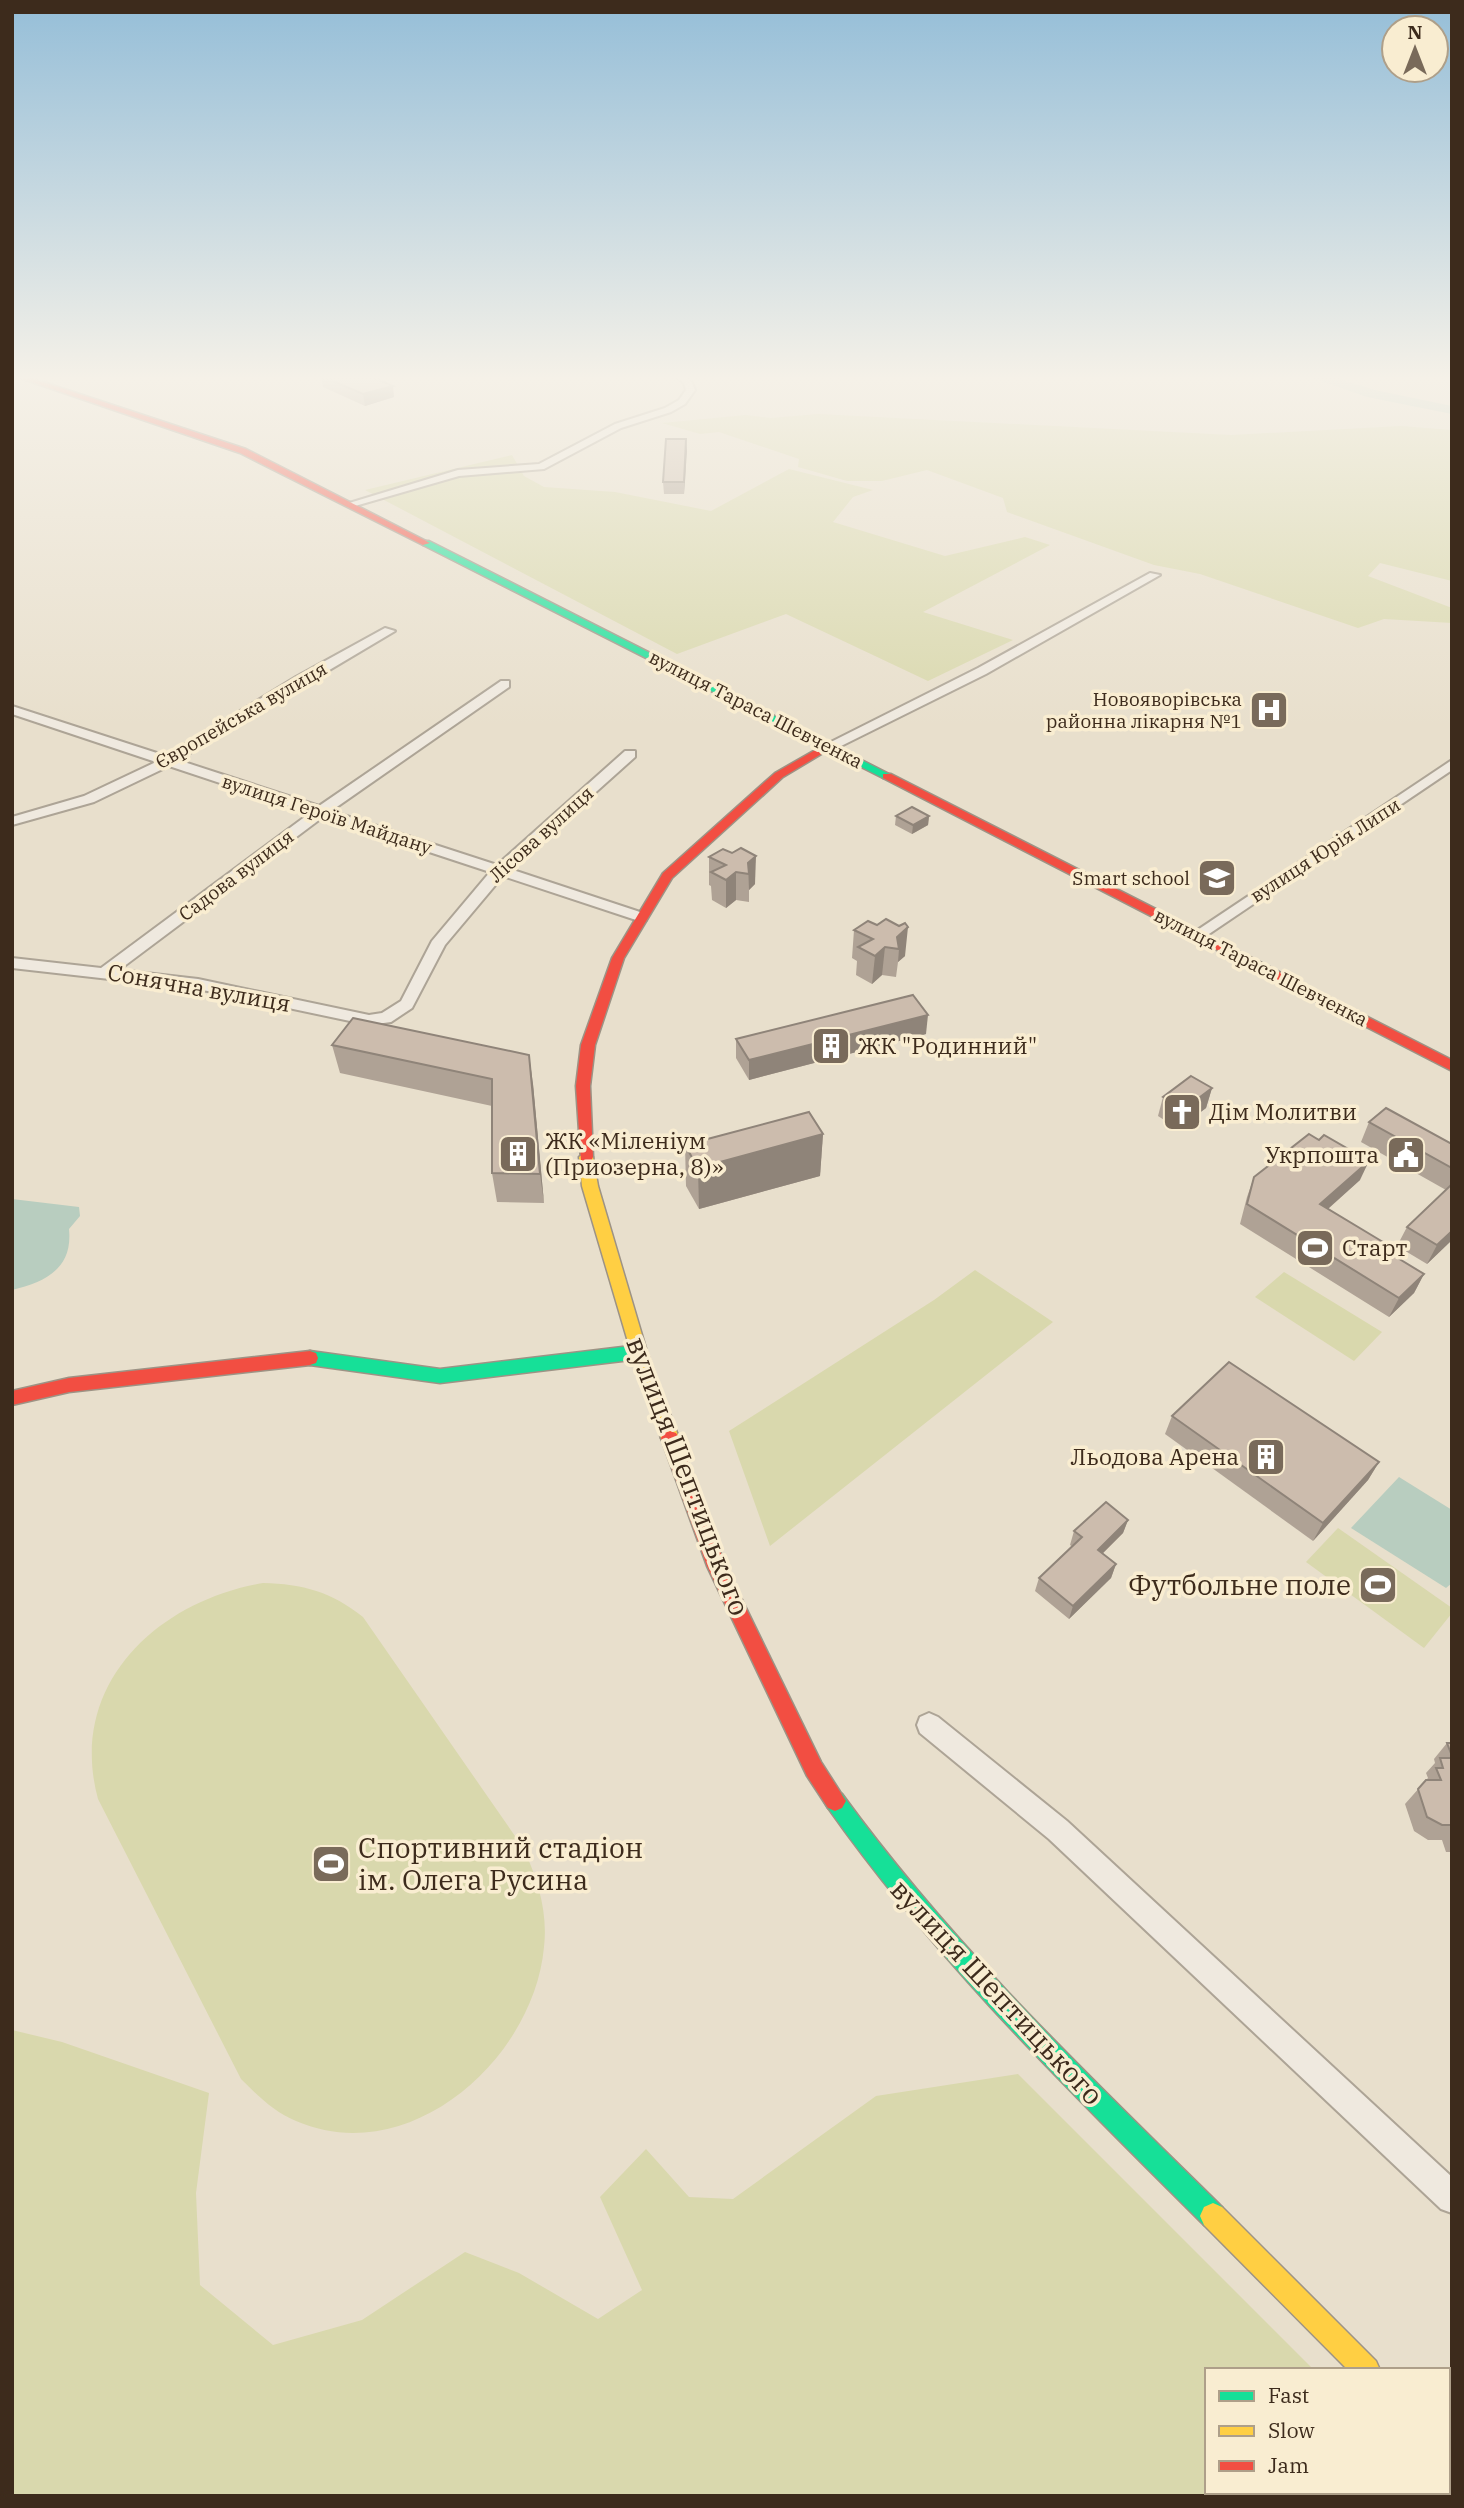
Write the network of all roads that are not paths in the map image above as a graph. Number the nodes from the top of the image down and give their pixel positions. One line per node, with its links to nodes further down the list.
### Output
1 (329, 493): 3 (street, вулиця Тараса Шевченка)
2 (388, 493): 3 (street)
3 (351, 504): 8 (street, вулиця Тараса Шевченка)
4 (1154, 575): 8 (street)
5 (389, 631): 10 (street, Європейська вулиця)
6 (505, 684): 12 (street, Садова вулиця)
7 (12, 710): 10 (street, вулиця Героїв Майдану)
8 (828, 747): 15 (street, вулиця Шептицького); 16 (street, вулиця Тараса Шевченка)
9 (630, 754): 14 (street, Лісова вулиця)
10 (165, 761): 12 (street, вулиця Героїв Майдану); 13 (street, Європейська вулиця)
11 (1452, 764): 16 (street, вулиця Юрія Липи)
12 (320, 812): 14 (street, вулиця Героїв Майдану); 18 (street, Садова вулиця)
13 (12, 821)
14 (497, 870): 15 (street, вулиця Героїв Майдану); 19 (street, Лісова вулиця)
15 (641, 917): 21 (street, вулиця Шептицького)
16 (1198, 935): 20 (street, вулиця Тараса Шевченка)
17 (12, 963): 18 (street, Сонячна вулиця)
18 (106, 972): 19 (street, Сонячна вулиця)
19 (386, 1020)
20 (1452, 1066)
21 (639, 1352): 22 (street); 25 (street, вулиця Шептицького)
22 (12, 1398)
23 (929, 1726): 24 (street)
24 (1452, 2198)
25 (1365, 2368)

